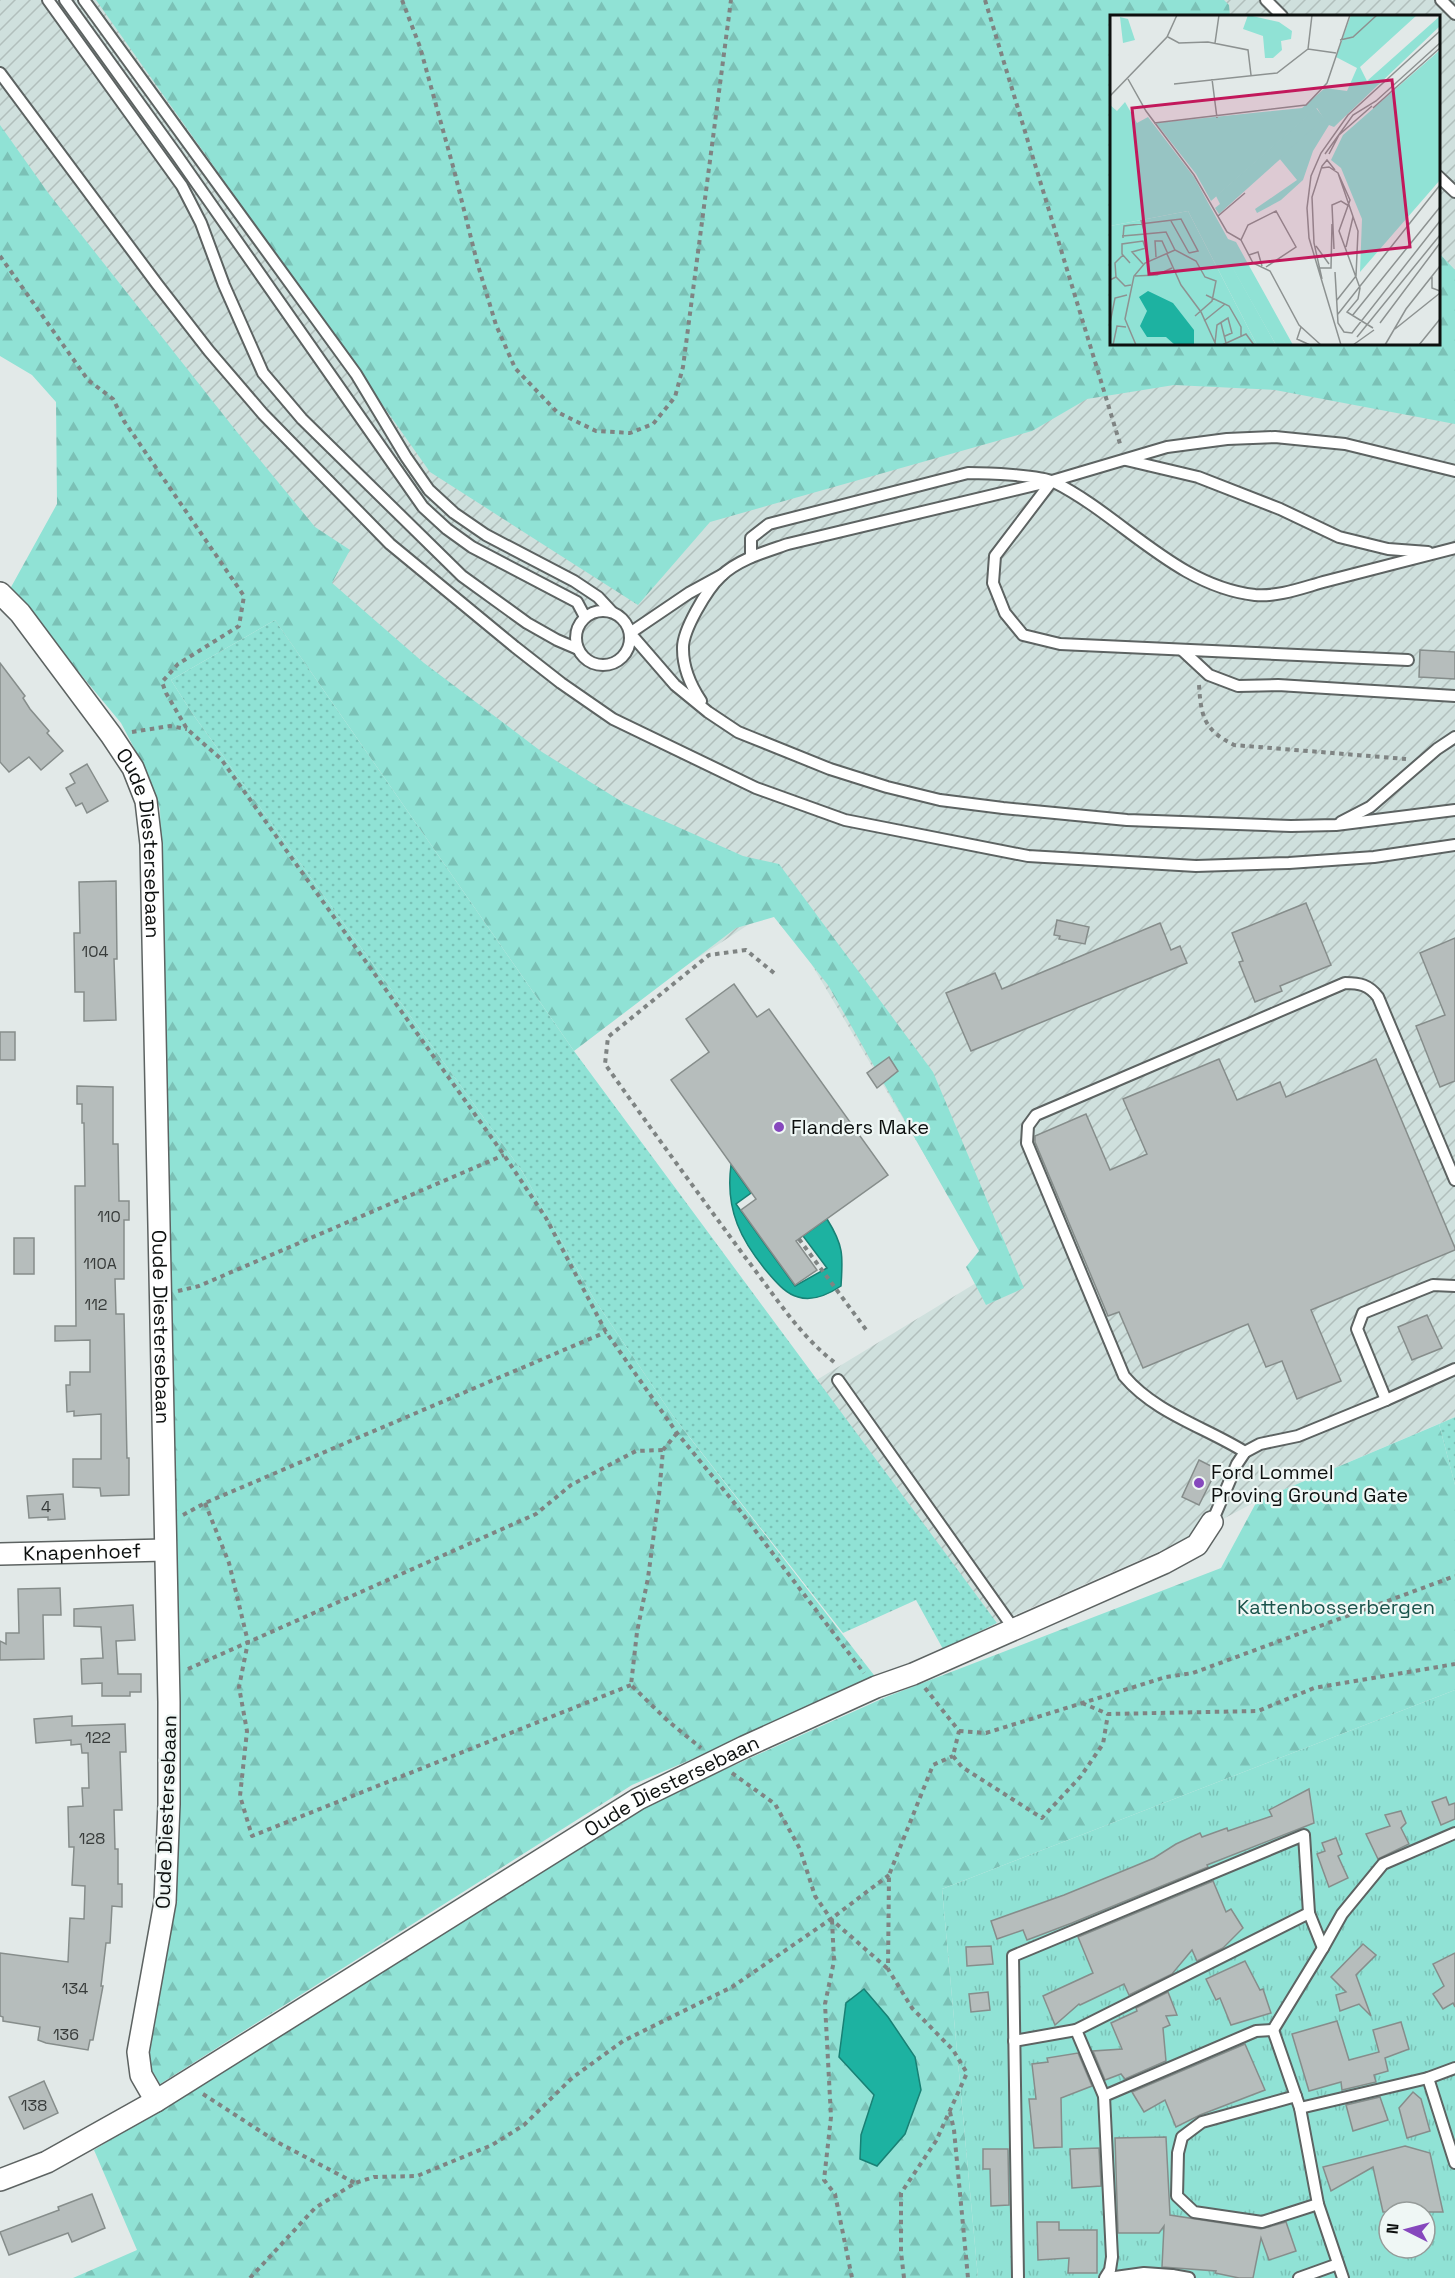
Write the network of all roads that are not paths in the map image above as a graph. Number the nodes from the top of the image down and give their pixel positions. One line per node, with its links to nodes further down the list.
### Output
1 (48, 0): 22 (lane)
2 (65, 0): 20 (lane)
3 (84, 0): 19 (lane)
4 (1441, 0): 6 (lane)
5 (1271, 2): 7 (lane)
6 (1455, 14)
7 (1281, 15)
8 (0, 73): 30 (lane)
9 (1440, 178): 10 (lane)
10 (1455, 192)
11 (1125, 460): 12 (lane); 13 (lane); 15 (lane)
12 (1455, 471)
13 (1052, 481): 15 (lane); 16 (lane); 16 (lane); 23 (lane)
14 (1455, 548): 15 (lane)
15 (1437, 552)
16 (751, 557): 17 (lane)
17 (722, 575): 21 (lane); 26 (lane)
18 (0, 593): 38 (street, Oude Diestersebaan)
19 (611, 612): 20 (lane); 21 (lane)
20 (585, 617): 22 (lane)
21 (630, 633): 22 (lane); 26 (lane)
22 (578, 649)
23 (1182, 650): 24 (lane); 25 (lane)
24 (1408, 660)
25 (1455, 696)
26 (708, 712): 29 (lane)
27 (1455, 737): 29 (lane)
28 (1455, 810): 29 (lane)
29 (1336, 825)
30 (1455, 845)
31 (1455, 1180): 36 (lane)
32 (1455, 1286): 35 (lane)
33 (1455, 1369): 35 (lane)
34 (838, 1380): 40 (lane)
35 (1386, 1400): 36 (lane)
36 (1245, 1452): 37 (lane)
37 (1212, 1522): 40 (street, Oude Diestersebaan)
38 (165, 1550): 39 (street, Knapenhoef); 51 (street, Oude Diestersebaan)
39 (0, 1554)
40 (1014, 1629): 51 (street, Oude Diestersebaan)
41 (1455, 1833): 43 (lane)
42 (1309, 1913): 43 (lane); 44 (lane); 46 (lane)
43 (1323, 1948): 45 (lane)
44 (1076, 2030): 46 (lane); 49 (lane)
45 (1273, 2030): 49 (lane); 50 (lane)
46 (1014, 2041): 58 (lane)
47 (1455, 2068): 48 (lane)
48 (1428, 2078): 52 (lane); 53 (lane)
49 (1104, 2096): 59 (lane)
50 (1296, 2096): 52 (lane); 55 (lane)
51 (156, 2101): 54 (street, Oude Diestersebaan)
52 (1300, 2108): 55 (lane)
53 (1455, 2163)
54 (0, 2180)
55 (1318, 2204): 56 (lane)
56 (1338, 2264): 61 (lane); 62 (lane)
57 (1172, 2276): 59 (lane); 60 (lane)
58 (1018, 2278)
59 (1106, 2278)
60 (1189, 2278)
61 (1299, 2278)
62 (1343, 2278)

